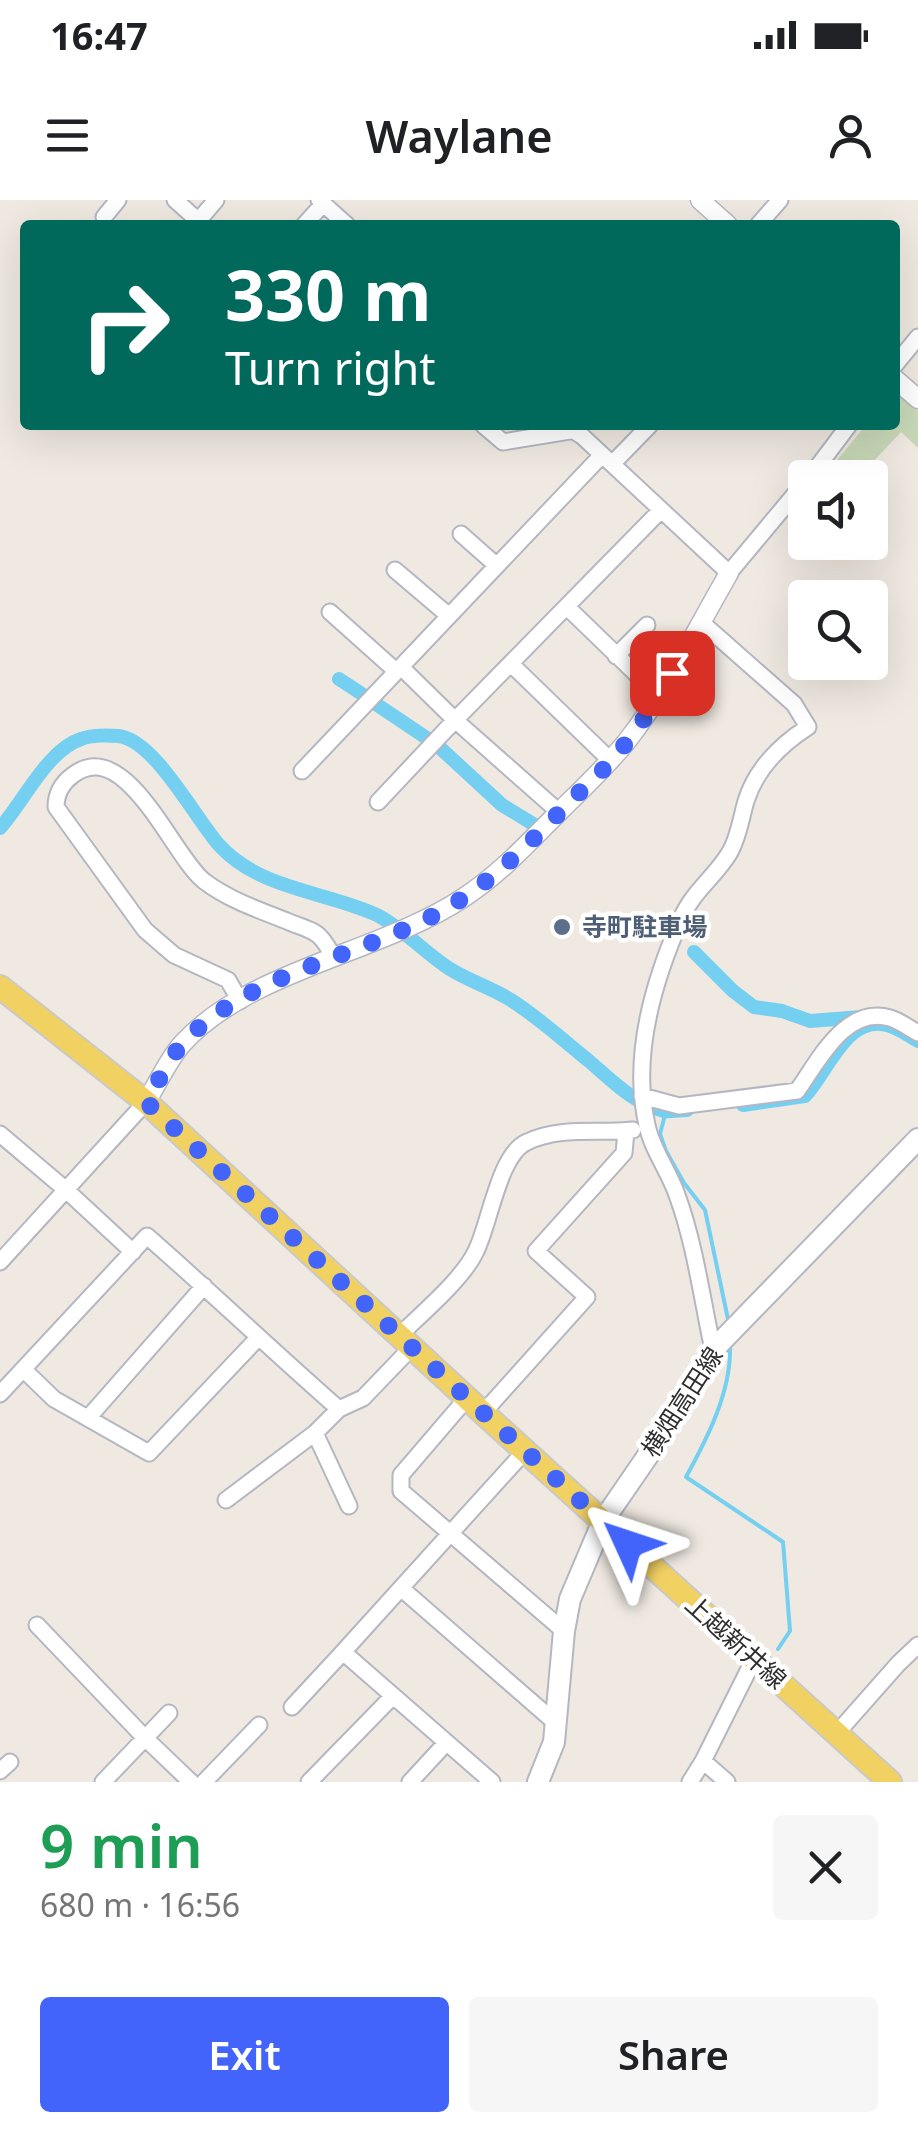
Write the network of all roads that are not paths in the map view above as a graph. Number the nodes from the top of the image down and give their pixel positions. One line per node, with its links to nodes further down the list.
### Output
1 (118, 200): 6 (street)
2 (175, 200): 7 (street)
3 (700, 200): 9 (street)
4 (780, 200): 10 (street)
5 (321, 202): 8 (street)
6 (104, 217)
7 (197, 220)
8 (341, 220)
9 (722, 220)
10 (762, 220)
11 (918, 337): 12 (street)
12 (900, 359)
13 (489, 430): 14 (street)
14 (558, 430)
15 (571, 430): 18 (street)
16 (644, 430): 18 (street)
17 (845, 430): 19 (street)
18 (607, 459): 21 (street); 23 (street)
19 (822, 460)
20 (788, 503): 25 (street)
21 (661, 510): 25 (street); 26 (street)
22 (461, 534): 23 (street)
23 (496, 565): 28 (street)
24 (394, 570): 28 (street)
25 (729, 573): 29 (street)
26 (566, 607): 31 (street); 32 (street)
27 (330, 612): 33 (street)
28 (448, 616): 33 (street)
29 (701, 622): 34 (street); 44 (street)
30 (647, 625): 31 (street)
31 (616, 656): 34 (street)
32 (510, 664): 35 (street); 36 (street)
33 (399, 669): 35 (street); 37 (street)
34 (660, 696): 36 (street)
35 (455, 720): 38 (street); 39 (street)
36 (611, 761): 39 (street)
37 (302, 772)
38 (378, 802)
39 (559, 812): 40 (street)
40 (333, 958): 42 (street); 42 (street)
41 (0, 988): 45 (main road, 上越新井線)
42 (240, 1000): 45 (street)
43 (918, 1034): 44 (street)
44 (642, 1096): 46 (street)
45 (146, 1102): 50 (street); 55 (main road, 上越新井線)
46 (647, 1128): 47 (street); 56 (street)
47 (626, 1130): 55 (street); 59 (street)
48 (0, 1134): 50 (street)
49 (918, 1139): 56 (main road, 横畑高田線)
50 (66, 1189): 51 (street); 52 (street)
51 (134, 1252): 53 (street); 57 (street)
52 (0, 1262)
53 (204, 1286): 54 (street); 61 (street)
54 (258, 1338): 60 (street); 61 (street)
55 (405, 1341): 59 (main road, 上越新井線); 60 (street)
56 (714, 1350): 66 (main road, 横畑高田線)
57 (23, 1369): 58 (street); 61 (street)
58 (0, 1394)
59 (475, 1406): 63 (main road, 上越新井線); 67 (street)
60 (339, 1409): 62 (street)
61 (88, 1418)
62 (315, 1433): 64 (street); 65 (street)
63 (525, 1450): 66 (main road, 上越新井線); 67 (street)
64 (226, 1500)
65 (349, 1506)
66 (603, 1520): 70 (main road, 横畑高田線); 73 (main road, 上越新井線)
67 (450, 1534): 68 (street); 70 (street)
68 (402, 1589): 72 (street); 77 (street)
69 (36, 1625): 80 (street)
70 (564, 1630): 77 (main road, 横畑高田線)
71 (918, 1645): 79 (street)
72 (343, 1652): 74 (street); 75 (street)
73 (754, 1659): 79 (main road, 上越新井線); 82 (street)
74 (392, 1696): 81 (street); 86 (street)
75 (292, 1707)
76 (169, 1712): 80 (street)
77 (557, 1724): 89 (main road, 横畑高田線)
78 (258, 1725): 85 (street)
79 (837, 1732): 92 (main road, 上越新井線)
80 (145, 1738): 83 (street); 84 (street)
81 (446, 1743): 87 (street); 88 (street)
82 (703, 1761): 90 (street); 91 (street)
83 (102, 1782)
84 (191, 1782)
85 (204, 1782)
86 (309, 1782)
87 (410, 1782)
88 (492, 1782)
89 (538, 1782)
90 (690, 1782)
91 (727, 1782)
92 (890, 1782)

